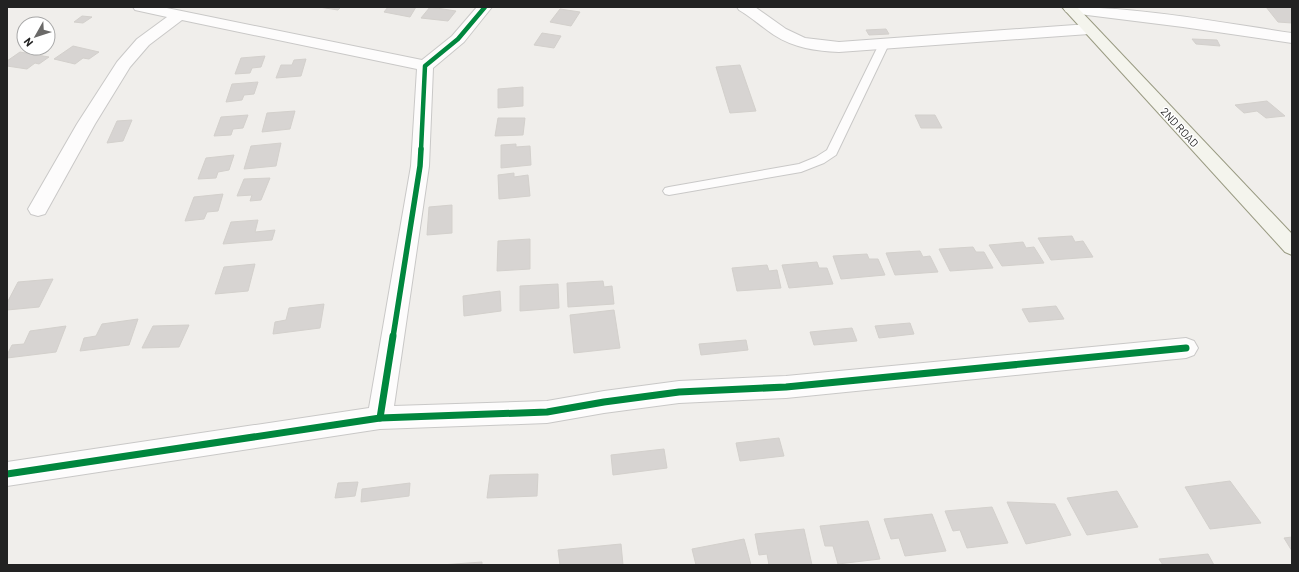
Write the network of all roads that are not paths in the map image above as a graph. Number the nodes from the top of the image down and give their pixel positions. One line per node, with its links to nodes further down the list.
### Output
1 (140, 7): 5 (street)
2 (485, 7): 9 (street)
3 (744, 7): 8 (street)
4 (1070, 8): 6 (street, 2ND ROAD); 7 (street)
5 (179, 15): 9 (street); 11 (street)
6 (1088, 29): 8 (street); 12 (street, 2ND ROAD)
7 (1292, 38)
8 (884, 44): 10 (lane)
9 (425, 66): 14 (street)
10 (669, 191)
11 (38, 209)
12 (1292, 247)
13 (1186, 348): 14 (street)
14 (380, 418): 15 (street)
15 (7, 474)

